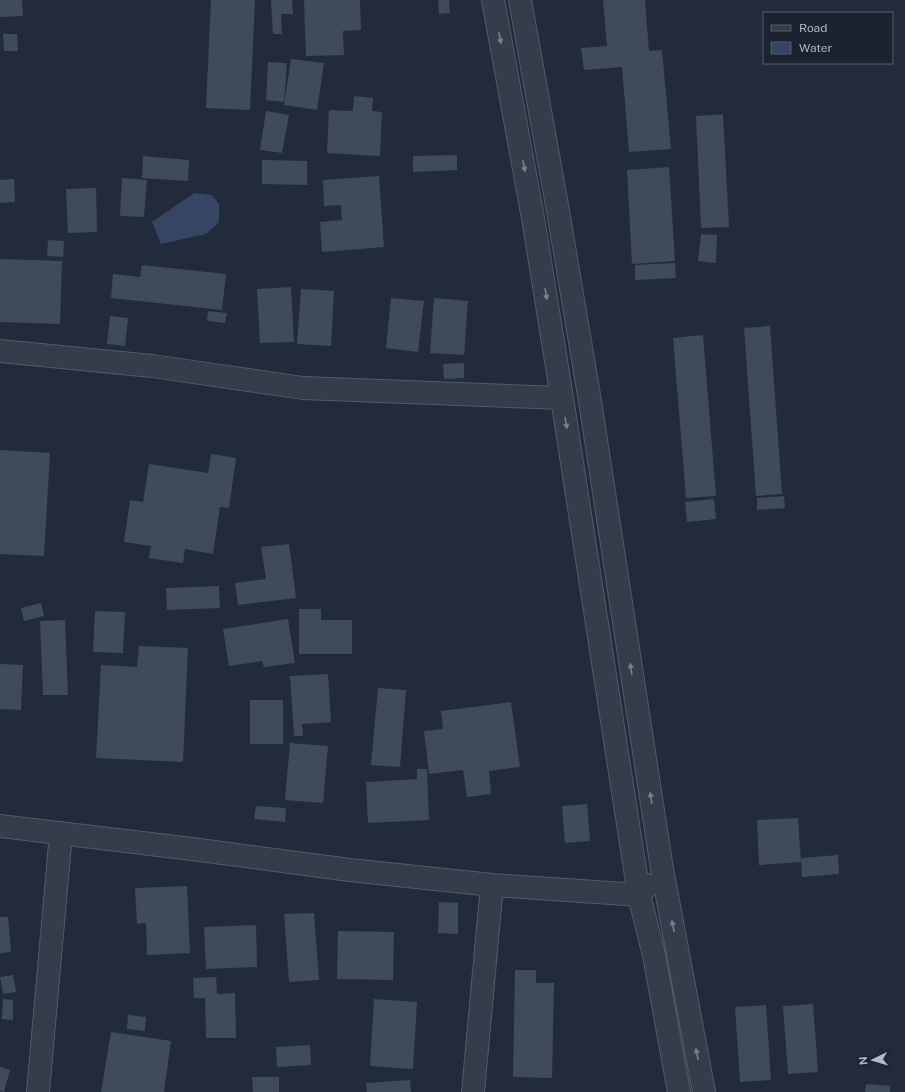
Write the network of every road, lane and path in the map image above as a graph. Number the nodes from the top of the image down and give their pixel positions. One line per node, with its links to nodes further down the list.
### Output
1 (493, 0): 4 (street, one-way to 4)
2 (520, 0): 7 (street, one-way to 2)
3 (0, 351): 4 (street)
4 (562, 398): 9 (street, one-way to 9)
5 (0, 826): 6 (street)
6 (61, 833): 8 (street); 10 (street)
7 (662, 870): 9 (street); 13 (street, one-way to 7)
8 (492, 885): 9 (street); 11 (street)
9 (639, 895): 12 (street)
10 (38, 1092)
11 (473, 1092)
12 (679, 1092)
13 (704, 1092)

